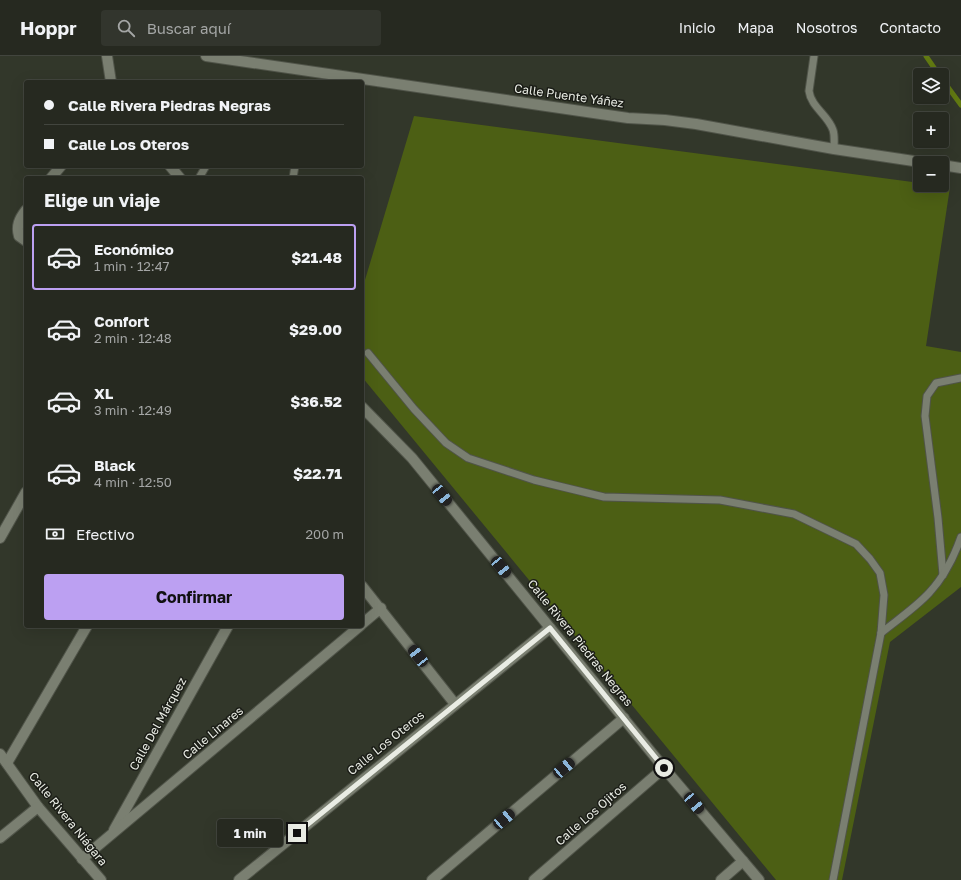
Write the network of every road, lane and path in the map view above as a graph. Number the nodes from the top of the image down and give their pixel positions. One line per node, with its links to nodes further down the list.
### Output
1 (107, 56): 4 (street)
2 (206, 56): 5 (street, Calle Puente Yáñez)
3 (814, 56): 5 (lane)
4 (111, 80)
5 (834, 149): 6 (street, Calle Puente Yáñez)
6 (913, 161)
7 (949, 166): 10 (street)
8 (59, 168): 11 (street)
9 (172, 168): 12 (street)
10 (961, 168)
11 (53, 176)
12 (178, 176)
13 (24, 212): 14 (street)
14 (24, 240)
15 (368, 353): 29 (lane)
16 (961, 378): 21 (lane)
17 (364, 409): 28 (street, Calle Rivera Piedras Negras)
18 (24, 496): 20 (street)
19 (961, 537): 21 (lane)
20 (0, 538)
21 (943, 576): 29 (lane)
22 (364, 588): 23 (street)
23 (380, 608): 24 (street); 30 (street)
24 (364, 622)
25 (86, 628): 33 (street)
26 (227, 628): 36 (street, Calle Del Márquez)
27 (358, 628): 36 (street, Calle Linares)
28 (550, 628): 30 (street, Calle Los Oteros); 31 (street, Calle Rivera Piedras Negras)
29 (882, 633): 47 (lane)
30 (455, 704): 40 (street, Calle Los Oteros)
31 (624, 718): 34 (street, Calle Rivera Piedras Negras); 43 (street)
32 (0, 754): 33 (street, Calle Rivera Niágara)
33 (8, 763): 35 (street, Calle Rivera Niágara)
34 (664, 768): 39 (street, Calle Rivera Piedras Negras); 44 (street, Calle Los Ojitos)
35 (38, 807): 37 (street); 38 (street, Calle Rivera Niágara)
36 (111, 836): 38 (street, Calle Linares)
37 (0, 838)
38 (82, 858): 41 (street, Calle Rivera Niágara)
39 (743, 861): 45 (street); 46 (street, Calle Rivera Piedras Negras)
40 (251, 876): 42 (street, Calle Los Oteros)
41 (101, 880)
42 (239, 880)
43 (432, 880)
44 (534, 880)
45 (721, 880)
46 (759, 880)
47 (833, 880)

